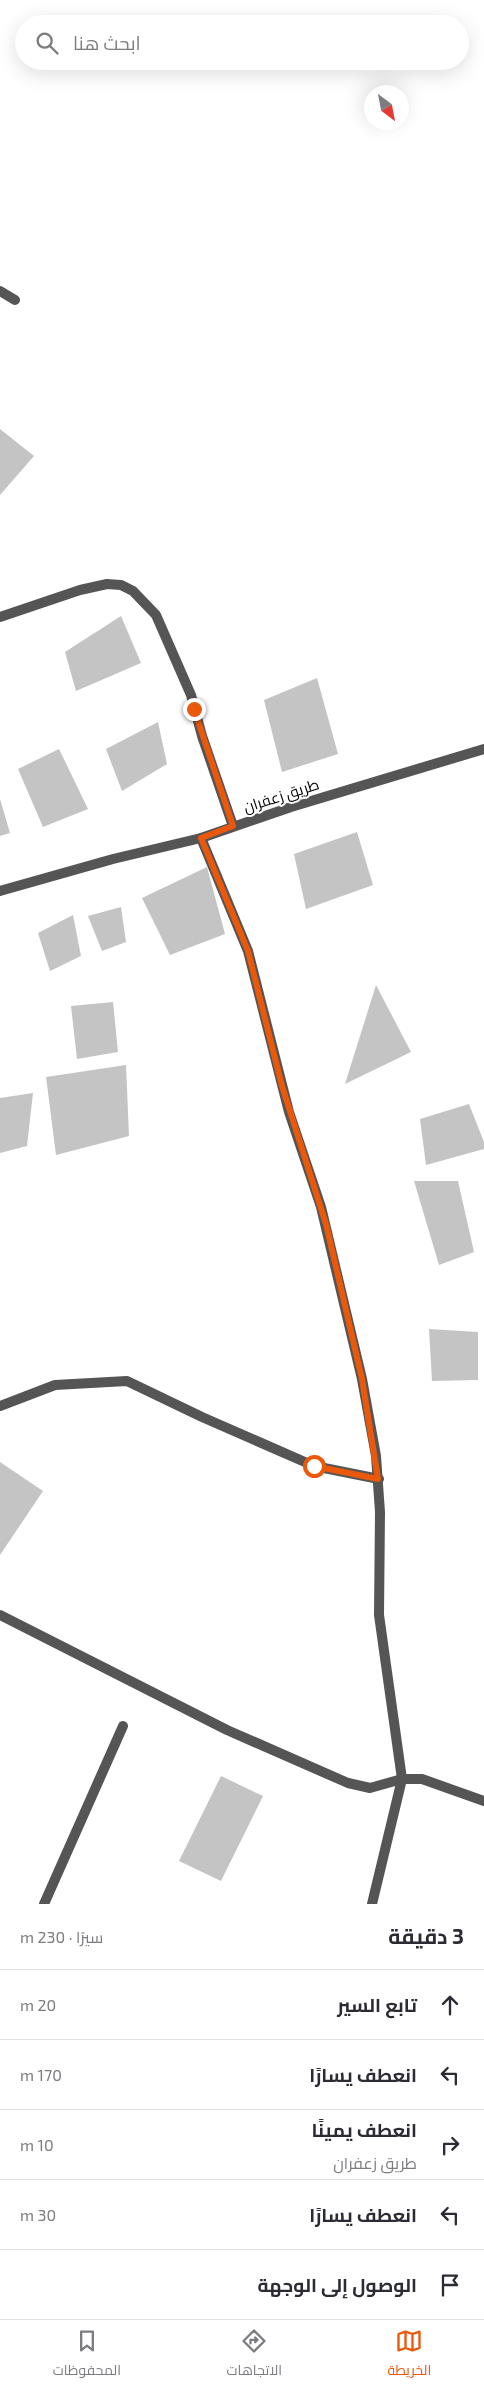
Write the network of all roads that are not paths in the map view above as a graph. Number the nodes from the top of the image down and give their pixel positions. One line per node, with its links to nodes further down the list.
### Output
1 (0, 291): 2 (street)
2 (15, 300)
3 (0, 617): 5 (street)
4 (484, 749): 5 (street, طريق زعفران)
5 (233, 826): 6 (street, طريق زعفران)
6 (201, 838): 7 (street, طريق زعفران); 9 (street)
7 (0, 891)
8 (0, 1406): 9 (street)
9 (378, 1479): 12 (street)
10 (0, 1615): 12 (street)
11 (123, 1726): 14 (street)
12 (402, 1779): 13 (street); 15 (street)
13 (484, 1802)
14 (44, 1904)
15 (372, 1904)

